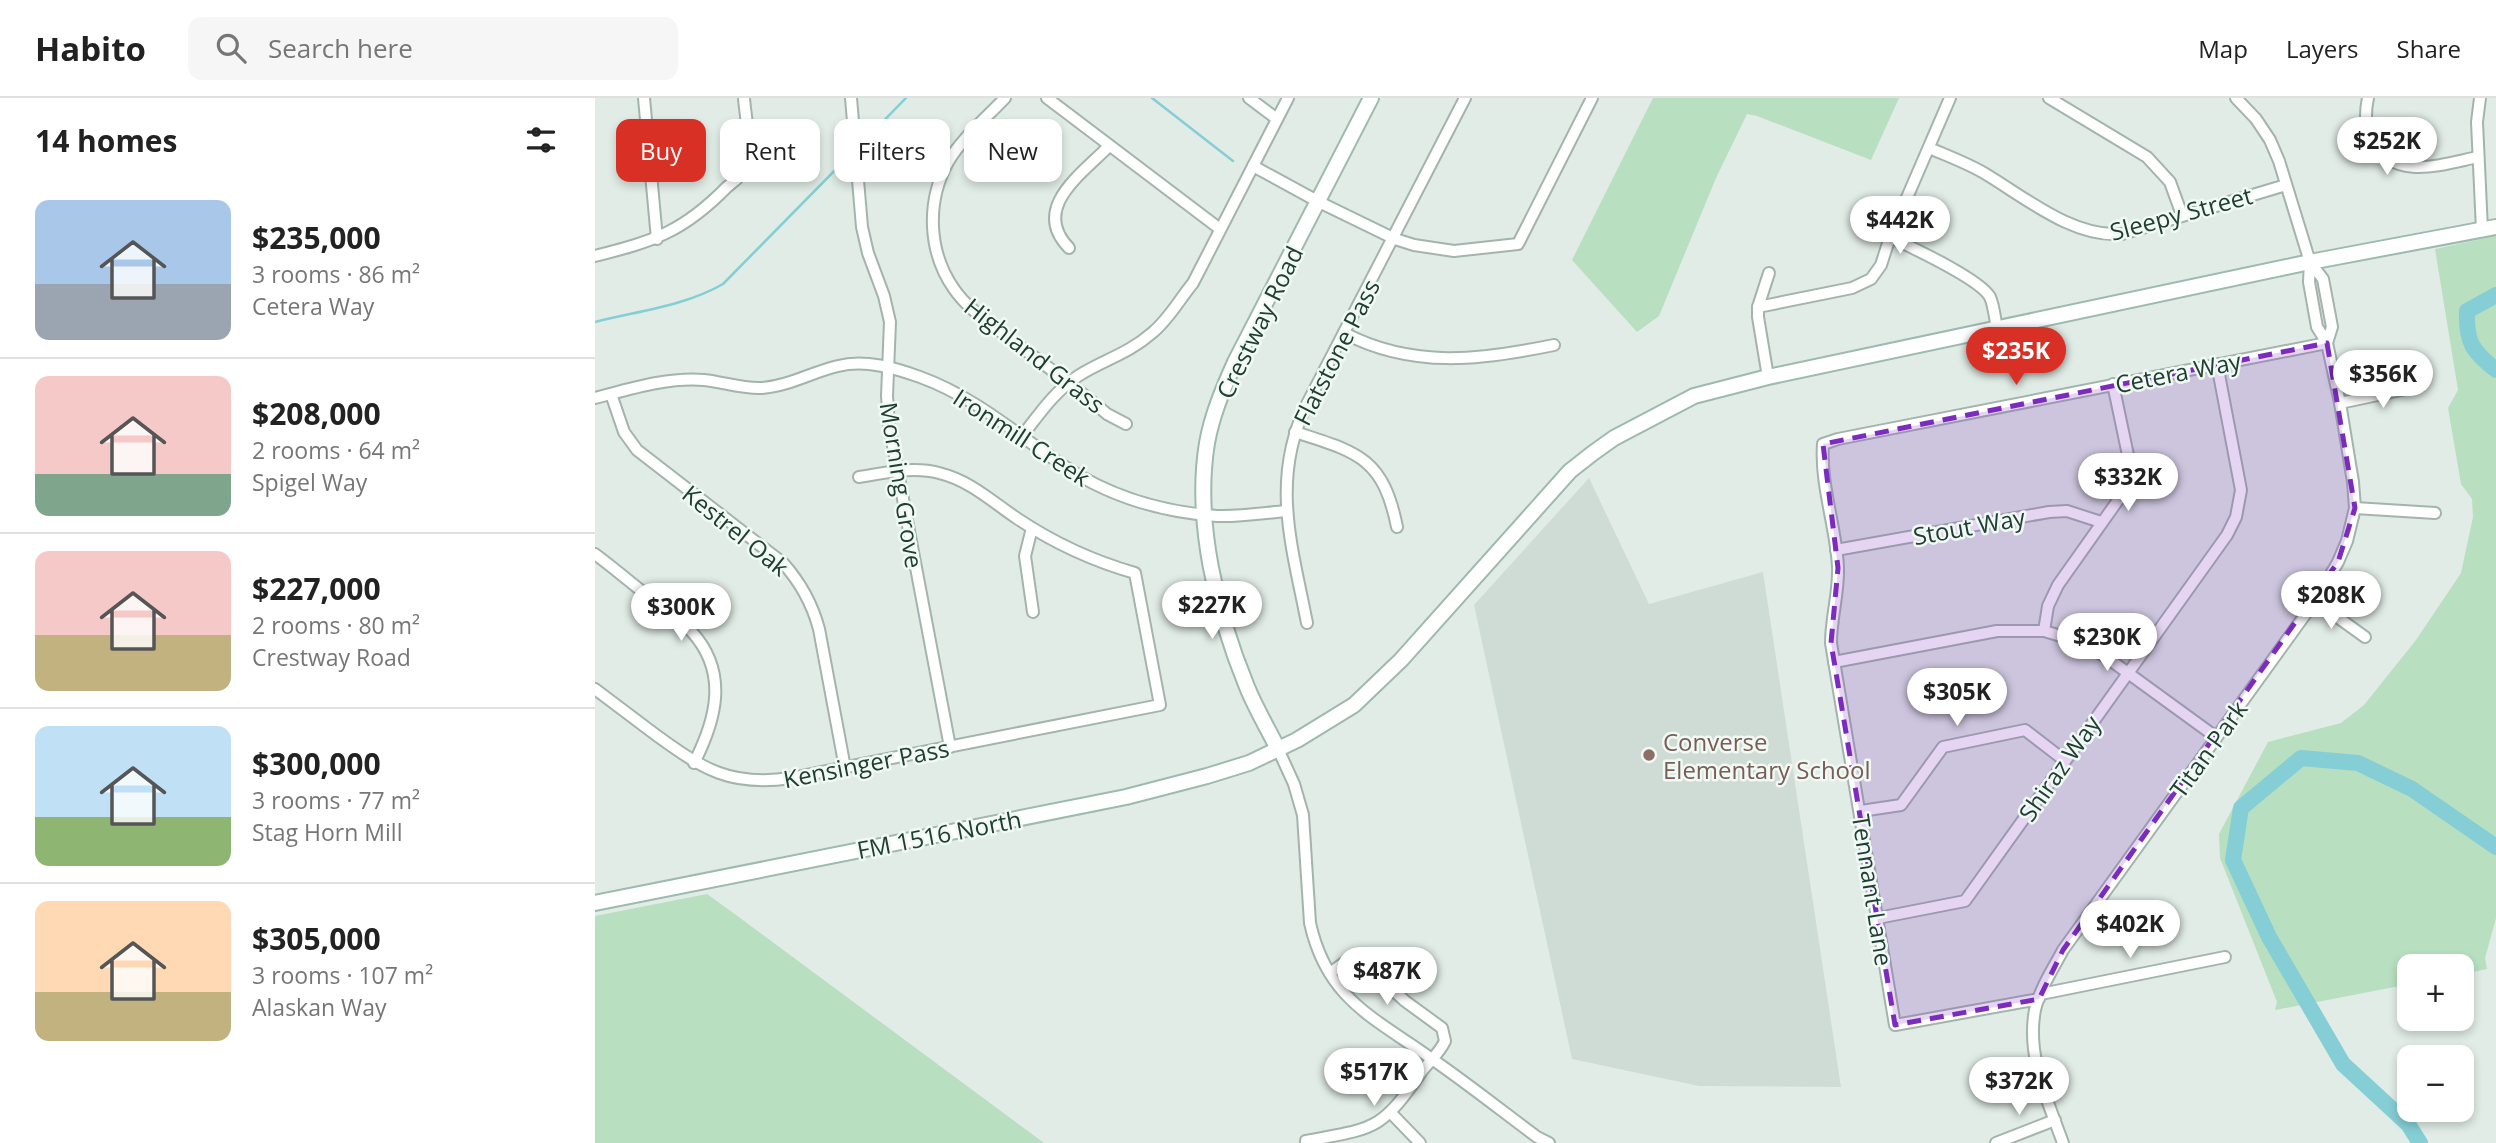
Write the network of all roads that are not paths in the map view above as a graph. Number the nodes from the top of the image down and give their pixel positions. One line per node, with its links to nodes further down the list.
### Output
1 (645, 98): 28 (street)
2 (744, 98): 28 (street)
3 (851, 98): 39 (street, Morning Grove)
4 (1005, 98): 41 (street, Highland Grass)
5 (1047, 98): 17 (street)
6 (1249, 98): 16 (street)
7 (1288, 98): 16 (street)
8 (1371, 98): 22 (main road, Crestway Road)
9 (1465, 98): 26 (street, Flatstone Pass)
10 (1592, 98): 26 (street)
11 (1950, 98): 18 (street)
12 (2049, 98): 23 (street)
13 (2368, 98): 19 (street)
14 (2480, 98): 19 (street)
15 (2242, 100): 21 (street, Titan Park)
16 (1277, 119): 20 (street)
17 (1109, 146): 24 (street); 29 (street)
18 (1929, 148): 23 (street, Sleepy Street); 27 (street)
19 (2478, 157): 25 (street)
20 (1253, 166): 22 (street); 24 (street)
21 (2286, 184): 23 (street, Sleepy Street); 31 (street, Titan Park)
22 (1319, 202): 26 (street); 56 (main road, Crestway Road)
23 (2182, 215)
24 (1220, 229): 41 (street)
25 (2489, 229): 31 (main road, FM 1516 North)
26 (1393, 237): 35 (street, Flatstone Pass)
27 (1890, 237): 33 (street); 34 (street)
28 (657, 239): 30 (street)
29 (1069, 248)
30 (595, 256)
31 (2310, 262): 34 (main road, FM 1516 North); 36 (street, Titan Park)
32 (1769, 273): 33 (street)
33 (1758, 307): 40 (street)
34 (1997, 329): 40 (main road, FM 1516 North)
35 (1344, 333): 37 (street); 48 (street, Flatstone Pass)
36 (2327, 342): 38 (street, Cetera Way); 46 (street, Titan Park)
37 (1554, 345)
38 (2217, 364): 42 (street, Cetera Way); 68 (street, Shiraz Way)
39 (888, 367): 44 (street, Ironmill Creek); 49 (street, Ironmill Creek); 51 (street, Morning Grove)
40 (1768, 377): 72 (main road, FM 1516 North)
41 (1068, 383): 47 (street, Highland Grass); 49 (street)
42 (2113, 384): 50 (street, Cetera Way); 57 (street)
43 (2420, 386): 46 (street)
44 (611, 394): 45 (street, Ironmill Creek); 75 (street, Kestrel Oak)
45 (595, 398)
46 (2340, 403): 53 (street, Titan Park)
47 (1126, 424)
48 (1295, 432): 54 (street, Flatstone Pass); 58 (street)
49 (1023, 435): 56 (street, Ironmill Creek)
50 (1823, 444): 60 (street, Tennant Lane)
51 (897, 471): 52 (street); 59 (street); 71 (street, Morning Grove)
52 (859, 477)
53 (2355, 508): 55 (street); 62 (street, Titan Park)
54 (1286, 511): 56 (street, Ironmill Creek); 64 (street, Flatstone Pass)
55 (2435, 513)
56 (1204, 514): 72 (main road, Crestway Road)
57 (2101, 522): 60 (street, Stout Way); 65 (street)
58 (1397, 527)
59 (1032, 528): 63 (street); 71 (street, Kensinger Pass)
60 (1836, 550): 67 (street, Tennant Lane)
61 (595, 554): 74 (street)
62 (2315, 601): 66 (street); 70 (street, Titan Park)
63 (1033, 612)
64 (1307, 623)
65 (2044, 631): 67 (street); 68 (street)
66 (2365, 637)
67 (1834, 662): 76 (street, Tennant Lane)
68 (2128, 672): 70 (street); 73 (street, Shiraz Way)
69 (595, 689): 74 (street, Kensinger Pass)
70 (2216, 737): 81 (street, Titan Park)
71 (950, 747): 75 (street, Kensinger Pass)
72 (1278, 749): 77 (main road, FM 1516 North); 80 (street, Crestway Road)
73 (2064, 760): 76 (street); 78 (street, Shiraz Way)
74 (694, 763): 75 (street, Kensinger Pass)
75 (845, 768)
76 (1861, 811): 78 (street, Tennant Lane)
77 (595, 903)
78 (1878, 918): 81 (street, Tennant Lane)
79 (2225, 957): 81 (street)
80 (1330, 973): 82 (street, Crestway Road); 82 (street)
81 (2040, 996): 84 (street, Titan Park)
82 (1431, 1058): 83 (street); 87 (street, Crestway Road)
83 (1391, 1113): 85 (street); 86 (street)
84 (2055, 1120): 88 (street); 89 (street, Titan Park)
85 (1306, 1142)
86 (1420, 1143)
87 (1549, 1143)
88 (1996, 1143)
89 (2063, 1143)

